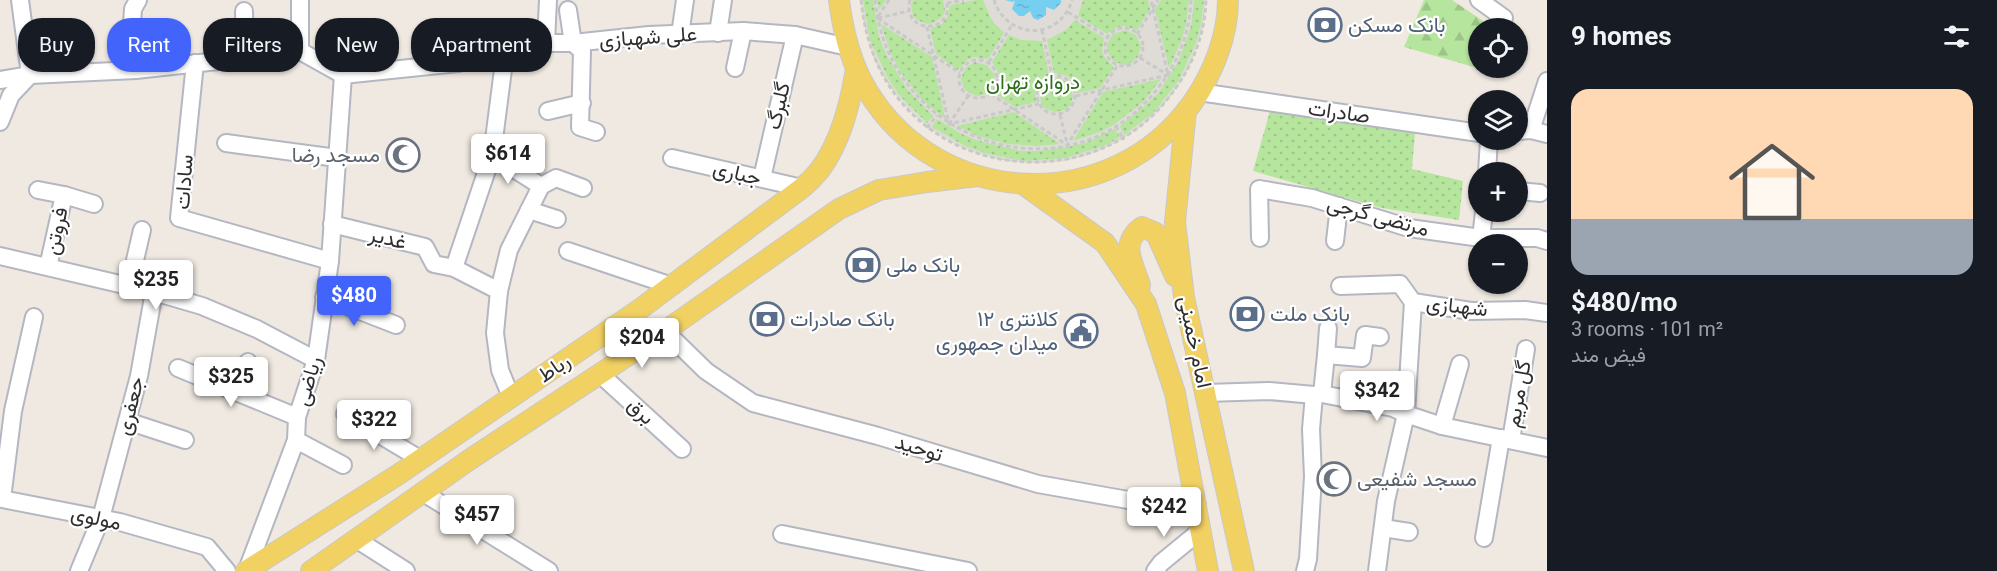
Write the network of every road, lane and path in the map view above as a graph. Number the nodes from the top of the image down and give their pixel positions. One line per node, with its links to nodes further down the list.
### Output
1 (20, 0): 59 (street)
2 (138, 0): 27 (street)
3 (300, 0): 29 (street)
4 (548, 0): 30 (street)
5 (685, 0): 40 (street)
6 (723, 0): 37 (street)
7 (839, 0): 44 (main road)
8 (861, 0): 18 (path)
9 (875, 0): 31 (path)
10 (889, 0): 31 (path)
11 (910, 0): 25 (path)
12 (964, 0): 21 (path)
13 (994, 0): 33 (path)
14 (1072, 0): 26 (path)
15 (1151, 0): 22 (path)
16 (1158, 0): 22 (path)
17 (1191, 0): 61 (path)
18 (1206, 0)
19 (1227, 0): 66 (main road)
20 (1479, 0): 32 (street)
21 (946, 2): 34 (path)
22 (1153, 9): 39 (path); 61 (path)
23 (568, 10): 43 (street)
24 (243, 11): 28 (street)
25 (909, 11): 31 (path); 34 (path)
26 (1067, 12): 35 (path); 41 (path)
27 (132, 18)
28 (243, 18)
29 (300, 18)
30 (547, 18)
31 (877, 18): 46 (path); 77 (path)
32 (1504, 18)
33 (1012, 25): 35 (path); 49 (path)
34 (927, 27): 46 (path)
35 (1042, 30): 62 (path)
36 (743, 31): 37 (street, علی شهبازی); 38 (street, علی شهبازی); 54 (street)
37 (718, 33): 40 (street, علی شهبازی)
38 (795, 34): 44 (street, علی شهبازی); 87 (street, گلبرگ)
39 (1137, 34): 41 (path); 47 (path)
40 (680, 35): 43 (street, علی شهبازی)
41 (1107, 37): 52 (path)
42 (552, 43): 43 (street, علی شهبازی)
43 (573, 43): 70 (street)
44 (848, 47): 55 (main road)
45 (303, 53): 60 (street)
46 (934, 56): 58 (path); 77 (path)
47 (1140, 58): 52 (path); 61 (path)
48 (203, 62): 51 (street)
49 (988, 62): 58 (path); 67 (path)
50 (191, 63): 51 (street)
51 (195, 63): 109 (street, سادات)
52 (1117, 66): 65 (path)
53 (411, 68): 60 (street, علی شهبازی)
54 (735, 68)
55 (856, 69): 86 (main road); 91 (main road, رباط)
56 (107, 71): 59 (street)
57 (503, 72): 83 (street)
58 (960, 73): 68 (path)
59 (30, 75): 63 (street); 76 (street)
60 (343, 75): 84 (street, ریاضی)
61 (1168, 75): 65 (path); 82 (path)
62 (1052, 76): 69 (path); 71 (path)
63 (0, 81)
64 (1547, 81): 80 (street)
65 (1102, 90): 69 (path); 82 (path)
66 (1199, 92): 74 (main road); 78 (street, صادرات)
67 (990, 94): 68 (path); 72 (path)
68 (968, 95): 77 (path)
69 (1076, 96): 75 (path)
70 (582, 103): 73 (street); 79 (street)
71 (1039, 104): 72 (path); 75 (path)
72 (1014, 110): 77 (path); 82 (path)
73 (548, 111)
74 (1186, 111): 88 (main road); 118 (main road, امام خمینی)
75 (1060, 114): 82 (path)
76 (0, 122)
77 (949, 124): 82 (path)
78 (1468, 131)
79 (596, 132)
80 (1532, 132)
81 (226, 143): 84 (street)
82 (1067, 145)
83 (492, 155): 89 (street); 111 (street)
84 (337, 158): 100 (street, ریاضی)
85 (672, 158): 87 (street, جباری)
86 (977, 176): 88 (main road); 125 (main road, رباط)
87 (762, 178): 91 (street, جباری)
88 (1023, 184): 120 (main road, امام خمینی)
89 (542, 186): 90 (street); 98 (street)
90 (583, 188)
91 (802, 188): 113 (main road, رباط)
92 (38, 190): 95 (street, فروتن)
93 (1528, 192): 94 (street)
94 (1540, 193)
95 (64, 195): 96 (street, فروتن); 110 (street, فروتن)
96 (94, 204)
97 (1339, 206): 102 (street, مرتضی گرجی); 103 (street, مرتضی گرجی); 105 (street)
98 (529, 210): 99 (street); 115 (street)
99 (557, 219)
100 (332, 224): 109 (street, ریاضی); 111 (street, غدیر)
101 (142, 230): 112 (street)
102 (1468, 236)
103 (1260, 238)
104 (1528, 238): 106 (street, مرتضی گرجی)
105 (1335, 241)
106 (1547, 241)
107 (568, 251): 113 (street)
108 (0, 256): 110 (street)
109 (330, 261): 117 (street, ریاضی)
110 (48, 267): 112 (street)
111 (454, 268): 115 (street, غدیر)
112 (129, 286): 116 (street)
113 (672, 286): 137 (main road, رباط)
114 (1340, 286): 119 (street, شهبازی)
115 (499, 291): 137 (street)
116 (154, 292): 129 (street); 141 (street, جعفری)
117 (324, 297): 123 (street); 129 (street, ریاضی)
118 (1184, 297): 120 (main road); 135 (main road, امام خمینی)
119 (1413, 302): 121 (street, شهبازی); 139 (street)
120 (1146, 304): 153 (main road, امام خمینی)
121 (1547, 313)
122 (34, 317): 147 (street, مولوی)
123 (396, 325)
124 (1328, 328): 128 (street)
125 (665, 332): 133 (main road, رباط); 153 (street, توحید)
126 (1380, 337): 128 (street)
127 (1526, 349): 143 (street, گل مریم)
128 (1326, 355): 136 (street)
129 (316, 360): 140 (street, ریاضی)
130 (248, 362): 134 (street)
131 (1460, 364): 142 (street)
132 (178, 368): 134 (street)
133 (600, 374): 148 (street, برق); 152 (main road, رباط)
134 (239, 393): 140 (street)
135 (1206, 393): 136 (street); 170 (main road, امام خمینی)
136 (1318, 394): 139 (street); 171 (street)
137 (511, 397): 149 (main road, رباط)
138 (345, 414): 149 (street)
139 (1406, 414): 142 (street); 155 (street)
140 (297, 417): 145 (street, ریاضی)
141 (126, 421): 144 (street); 154 (street, جعفری)
142 (1442, 426): 143 (street)
143 (1506, 439): 146 (street); 159 (street, گل مریم)
144 (185, 440)
145 (296, 440): 150 (street); 163 (street, ریاضی)
146 (1547, 448)
147 (4, 449): 154 (street, مولوی)
148 (682, 449)
149 (420, 459): 151 (main road, رباط)
150 (344, 465)
151 (399, 474): 152 (main road); 163 (main road, رباط)
152 (422, 492): 160 (main road, رباط); 166 (street)
153 (1197, 505): 156 (main road, امام خمینی)
154 (101, 518): 161 (street, جعفری); 162 (street, مولوی)
155 (1383, 528): 157 (street); 172 (street)
156 (1200, 531): 168 (street); 169 (main road, امام خمینی)
157 (1409, 532)
158 (782, 534): 167 (street)
159 (1484, 538)
160 (356, 539): 164 (main road, رباط); 165 (street)
161 (79, 571)
162 (226, 571)
163 (247, 571)
164 (311, 571)
165 (406, 571)
166 (549, 571)
167 (968, 571)
168 (1155, 571)
169 (1208, 571)
170 (1244, 571)
171 (1305, 571)
172 (1377, 571)

